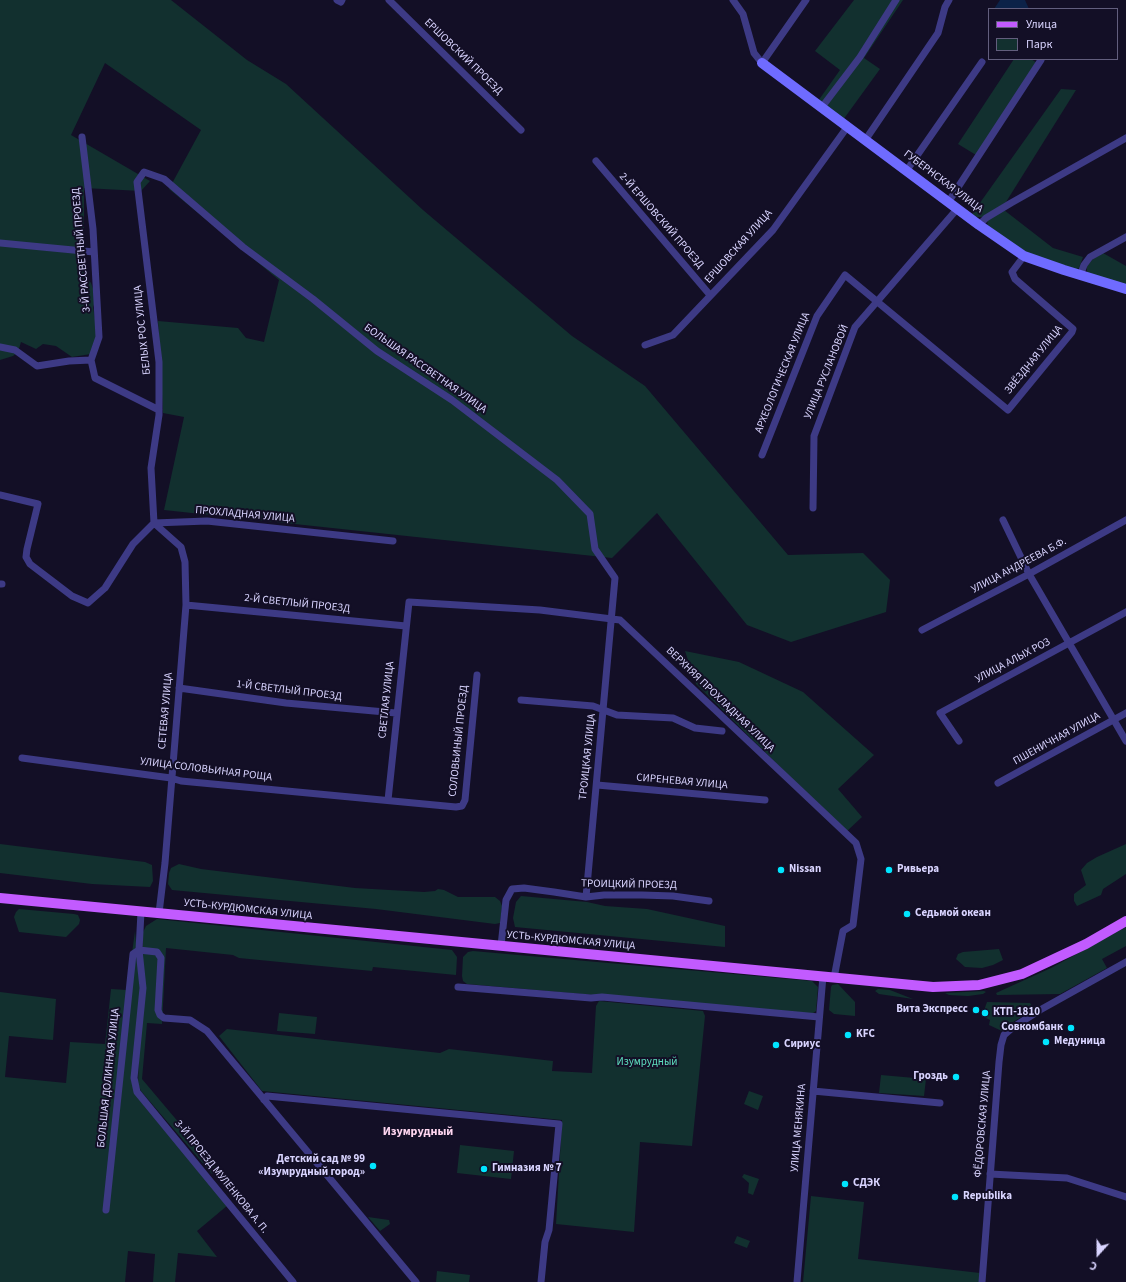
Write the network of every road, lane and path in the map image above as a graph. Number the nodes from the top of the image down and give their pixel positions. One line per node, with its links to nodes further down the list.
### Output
1 (337, 0): 2 (street)
2 (342, 0)
3 (389, 0): 13 (street, ЕРШОВСКИЙ ПРОЕЗД)
4 (733, 0): 10 (street)
5 (806, 0): 10 (street)
6 (896, 0): 11 (street)
7 (949, 0): 16 (street)
8 (1041, 60): 20 (street)
9 (982, 62): 18 (street)
10 (762, 63): 11 (street, ГУБЕРНСКАЯ УЛИЦА)
11 (822, 107): 12 (street, ГУБЕРНСКАЯ УЛИЦА)
12 (848, 126): 16 (street, ГУБЕРНСКАЯ УЛИЦА); 29 (street, ЕРШОВСКАЯ УЛИЦА)
13 (521, 130)
14 (82, 137): 25 (street, 3-Й РАССВЕТНЫЙ ПРОЕЗД)
15 (1126, 138): 22 (street)
16 (866, 139): 18 (street, ГУБЕРНСКАЯ УЛИЦА)
17 (596, 161): 29 (street, 2-Й ЕРШОВСКИЙ ПРОЕЗД)
18 (907, 170): 20 (street, ГУБЕРНСКАЯ УЛИЦА)
19 (137, 182): 34 (street, БЕЛЫХ РОС УЛИЦА); 46 (street, БОЛЬШАЯ РАССВЕТНАЯ УЛИЦА)
20 (949, 201): 21 (street, ГУБЕРНСКАЯ УЛИЦА)
21 (958, 208): 22 (street, ГУБЕРНСКАЯ УЛИЦА); 30 (street, УЛИЦА РУСЛАНОВОЙ)
22 (979, 225): 26 (street, ГУБЕРНСКАЯ УЛИЦА)
23 (1126, 236): 27 (street)
24 (0, 243): 25 (street)
25 (94, 252): 33 (street, 3-Й РАССВЕТНЫЙ ПРОЕЗД)
26 (1024, 256): 27 (street, ГУБЕРНСКАЯ УЛИЦА); 30 (street, ЗВЁЗДНАЯ УЛИЦА)
27 (1080, 276): 28 (street, ГУБЕРНСКАЯ УЛИЦА)
28 (1126, 289)
29 (710, 295): 31 (street, ЕРШОВСКАЯ УЛИЦА)
30 (878, 302): 35 (street, АРХЕОЛОГИЧЕСКАЯ УЛИЦА); 37 (street, УЛИЦА РУСЛАНОВОЙ)
31 (645, 345)
32 (0, 347): 33 (street)
33 (91, 360): 34 (street)
34 (159, 410): 40 (street, БЕЛЫХ РОС УЛИЦА)
35 (762, 455)
36 (0, 495): 40 (street)
37 (813, 508)
38 (1003, 520): 42 (street)
39 (1126, 520): 42 (street, УЛИЦА АНДРЕЕВА Б.Ф.)
40 (154, 523): 41 (street, ПРОХЛАДНАЯ УЛИЦА); 44 (street, СЕТЕВАЯ УЛИЦА)
41 (393, 541)
42 (1029, 574): 48 (street, УЛИЦА АНДРЕЕВА Б.Ф.); 49 (street)
43 (409, 602): 46 (street, ВЕРХНЯЯ ПРОХЛАДНАЯ УЛИЦА); 47 (street, СВЕТЛАЯ УЛИЦА)
44 (186, 605): 47 (street, 2-Й СВЕТЛЫЙ ПРОЕЗД); 51 (street, СЕТЕВАЯ УЛИЦА)
45 (1126, 612): 49 (street, УЛИЦА АЛЫХ РОЗ)
46 (611, 618): 53 (street, ТРОИЦКАЯ УЛИЦА); 76 (street, ВЕРХНЯЯ ПРОХЛАДНАЯ УЛИЦА)
47 (406, 626): 54 (street, СВЕТЛАЯ УЛИЦА)
48 (922, 630)
49 (1070, 643): 56 (street); 58 (street, УЛИЦА АЛЫХ РОЗ)
50 (477, 675): 64 (street, СОЛОВЬИНЫЙ ПРОЕЗД)
51 (179, 688): 54 (street, 1-Й СВЕТЛЫЙ ПРОЕЗД); 61 (street, СЕТЕВАЯ УЛИЦА)
52 (522, 700): 53 (street)
53 (604, 710): 57 (street); 63 (street, ТРОИЦКАЯ УЛИЦА)
54 (396, 713): 64 (street, СВЕТЛАЯ УЛИЦА)
55 (1126, 713): 56 (street, ПШЕНИЧНАЯ УЛИЦА)
56 (1114, 720): 59 (street); 62 (street, ПШЕНИЧНАЯ УЛИЦА)
57 (722, 731)
58 (959, 741)
59 (1126, 741)
60 (22, 758): 61 (street, УЛИЦА СОЛОВЬИНАЯ РОЩА)
61 (171, 778): 64 (street, УЛИЦА СОЛОВЬИНАЯ РОЩА); 70 (street, СЕТЕВАЯ УЛИЦА)
62 (998, 783)
63 (597, 785): 65 (street, СИРЕНЕВАЯ УЛИЦА); 66 (street, ТРОИЦКАЯ УЛИЦА)
64 (388, 800)
65 (765, 800)
66 (586, 897): 68 (street, ТРОИЦКИЙ ПРОЕЗД); 72 (street, ТРОИЦКИЙ ПРОЕЗД)
67 (0, 898): 69 (main road, УСТЬ-КУРДЮМСКАЯ УЛИЦА)
68 (709, 901)
69 (141, 912): 70 (main road, УСТЬ-КУРДЮМСКАЯ УЛИЦА); 73 (street, БОЛЬШАЯ ДОЛИННАЯ УЛИЦА)
70 (159, 913): 72 (main road, УСТЬ-КУРДЮМСКАЯ УЛИЦА)
71 (1126, 921): 76 (main road, УСТЬ-КУРДЮМСКАЯ УЛИЦА)
72 (501, 946): 75 (main road, УСТЬ-КУРДЮМСКАЯ УЛИЦА)
73 (139, 950): 79 (street, БОЛЬШАЯ ДОЛИННАЯ УЛИЦА); 81 (street); 85 (street, БОЛЬШАЯ ДОЛИННАЯ УЛИЦА)
74 (1126, 962): 83 (street, ФЁДОРОВСКАЯ УЛИЦА)
75 (823, 976): 76 (main road, УСТЬ-КУРДЮМСКАЯ УЛИЦА); 78 (street, УЛИЦА МЕНЯКИНА)
76 (834, 978)
77 (458, 987): 78 (street)
78 (819, 1017): 80 (street, УЛИЦА МЕНЯКИНА)
79 (135, 1084): 86 (street, 3-Й ПРОЕЗД МУЛЕНКОВА А. П.)
80 (813, 1091): 82 (street); 89 (street, УЛИЦА МЕНЯКИНА)
81 (264, 1100): 87 (street); 88 (street)
82 (940, 1103)
83 (990, 1174): 84 (street); 90 (street, ФЁДОРОВСКАЯ УЛИЦА)
84 (1126, 1197)
85 (106, 1210)
86 (292, 1282)
87 (416, 1282)
88 (541, 1282)
89 (797, 1282)
90 (982, 1282)

